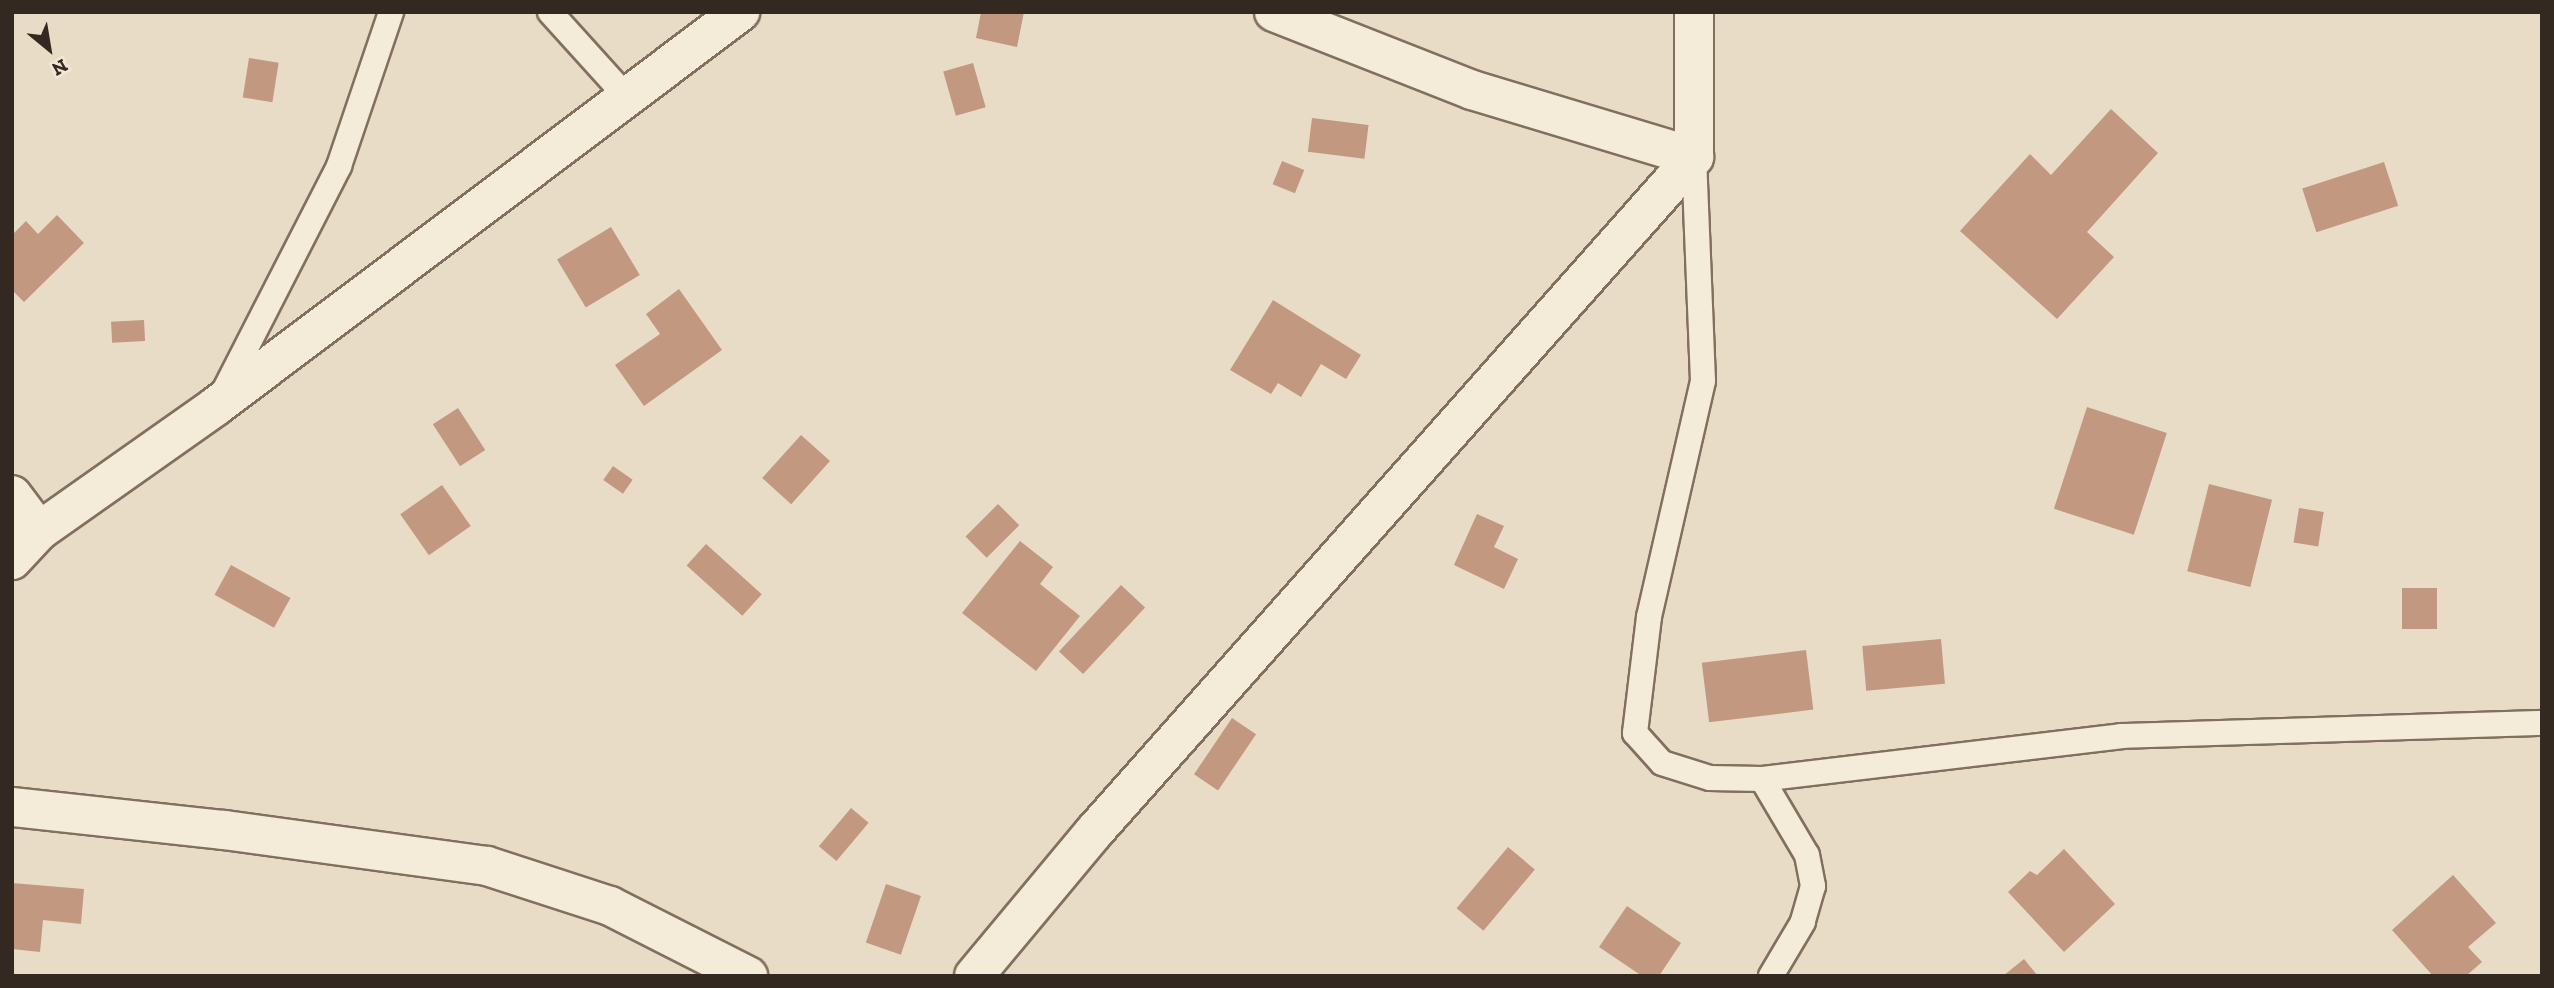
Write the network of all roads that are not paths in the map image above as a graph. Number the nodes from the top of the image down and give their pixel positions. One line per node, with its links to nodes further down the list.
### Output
1 (391, 12): 8 (lane)
2 (550, 12): 6 (lane)
3 (740, 12): 6 (street)
4 (1274, 12): 7 (street)
5 (1694, 12): 7 (street)
6 (626, 96): 8 (street)
7 (1694, 158): 13 (lane); 16 (street)
8 (216, 407): 10 (street)
9 (12, 495): 10 (street)
10 (39, 531): 11 (street)
11 (12, 561)
12 (2542, 723): 13 (lane)
13 (1762, 779): 17 (lane)
14 (12, 807): 15 (street)
15 (748, 976)
16 (974, 976)
17 (1770, 976)

